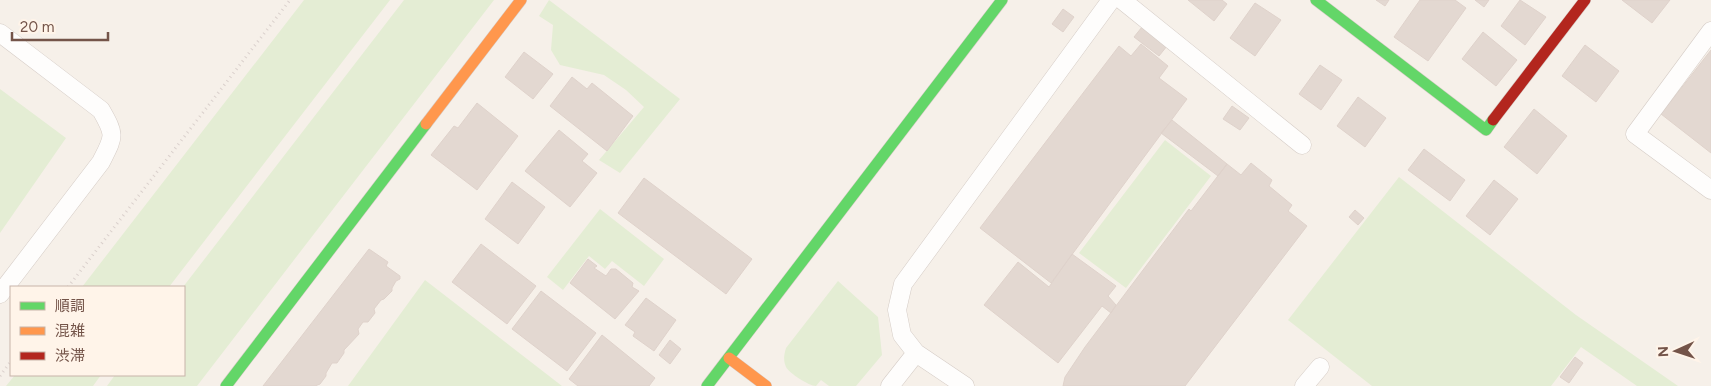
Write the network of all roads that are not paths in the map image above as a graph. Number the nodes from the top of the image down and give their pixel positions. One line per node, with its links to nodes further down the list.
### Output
1 (522, 0): 15 (street)
2 (1002, 0): 13 (street)
3 (1111, 0): 12 (lane)
4 (1122, 0): 9 (lane)
5 (1316, 0): 6 (street)
6 (1586, 0)
7 (1711, 31): 10 (lane)
8 (0, 33): 11 (lane)
9 (1302, 145)
10 (1711, 190)
11 (0, 294)
12 (916, 353): 18 (lane); 19 (lane)
13 (729, 358): 16 (street); 17 (street)
14 (1320, 367): 20 (lane)
15 (226, 386)
16 (707, 386)
17 (766, 386)
18 (890, 386)
19 (965, 386)
20 (1304, 386)

